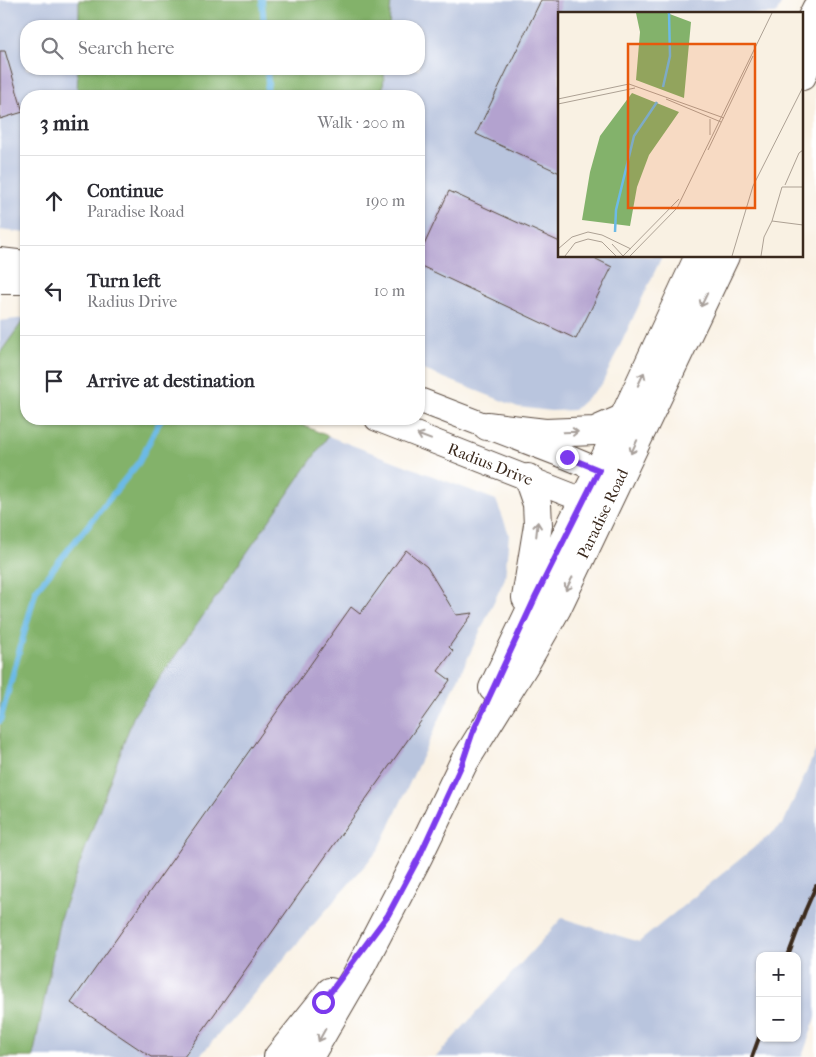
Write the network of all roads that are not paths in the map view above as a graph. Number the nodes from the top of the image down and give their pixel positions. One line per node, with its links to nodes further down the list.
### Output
1 (816, 9): 2 (street)
2 (804, 34)
3 (816, 40): 4 (street)
4 (804, 71)
5 (698, 258): 12 (street, Paradise Road, one-way to 5)
6 (724, 258): 15 (street, Paradise Road, one-way to 15)
7 (0, 260): 8 (street)
8 (20, 262)
9 (0, 282): 10 (street)
10 (20, 282)
11 (425, 402): 14 (street, Radius Drive)
12 (622, 419): 14 (street, one-way to 12); 15 (street, Paradise Road)
13 (392, 425): 16 (street, Radius Drive, one-way to 13)
14 (487, 426): 15 (street, Radius Drive)
15 (609, 475): 17 (street, Paradise Road)
16 (528, 478): 17 (street, Radius Drive); 18 (street, one-way to 16)
17 (594, 504): 18 (street, Paradise Road); 19 (street, Paradise Road, one-way to 19)
18 (520, 629): 19 (street, Paradise Road)
19 (462, 764): 20 (street, Paradise Road)
20 (388, 915): 21 (street, Paradise Road); 22 (street, Paradise Road, one-way to 22)
21 (278, 1057)
22 (309, 1057)

